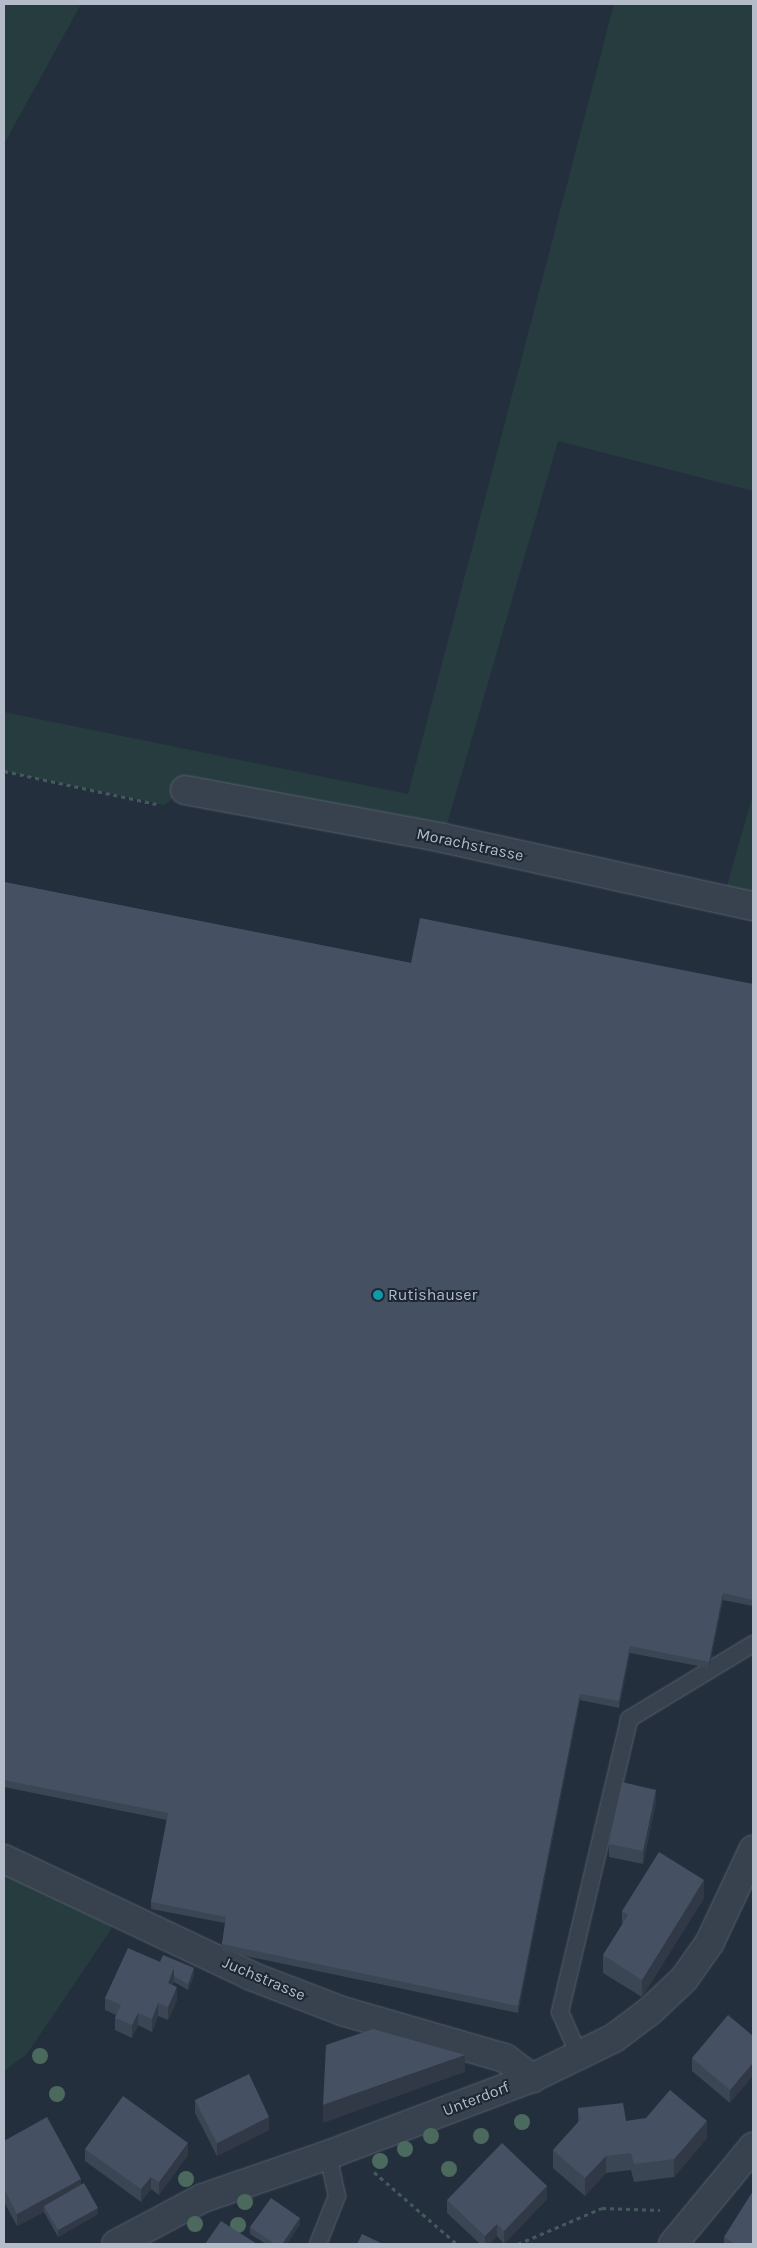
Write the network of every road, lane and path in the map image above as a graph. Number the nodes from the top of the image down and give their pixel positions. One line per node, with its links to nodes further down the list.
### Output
1 (4, 771): 2 (path)
2 (185, 790): 3 (street, Morachstrasse)
3 (753, 906)
4 (753, 1644): 7 (lane)
5 (753, 1850): 7 (street, Unterdorf)
6 (4, 1859): 8 (street, Juchstrasse)
7 (579, 2055): 8 (street, Unterdorf)
8 (532, 2078): 9 (street, Unterdorf)
9 (355, 2145): 11 (street, Unterdorf); 15 (path)
10 (753, 2147): 17 (street)
11 (328, 2156): 13 (street, Unterdorf); 14 (lane)
12 (666, 2210): 16 (path)
13 (116, 2244)
14 (318, 2244)
15 (457, 2244)
16 (518, 2244)
17 (673, 2244)

